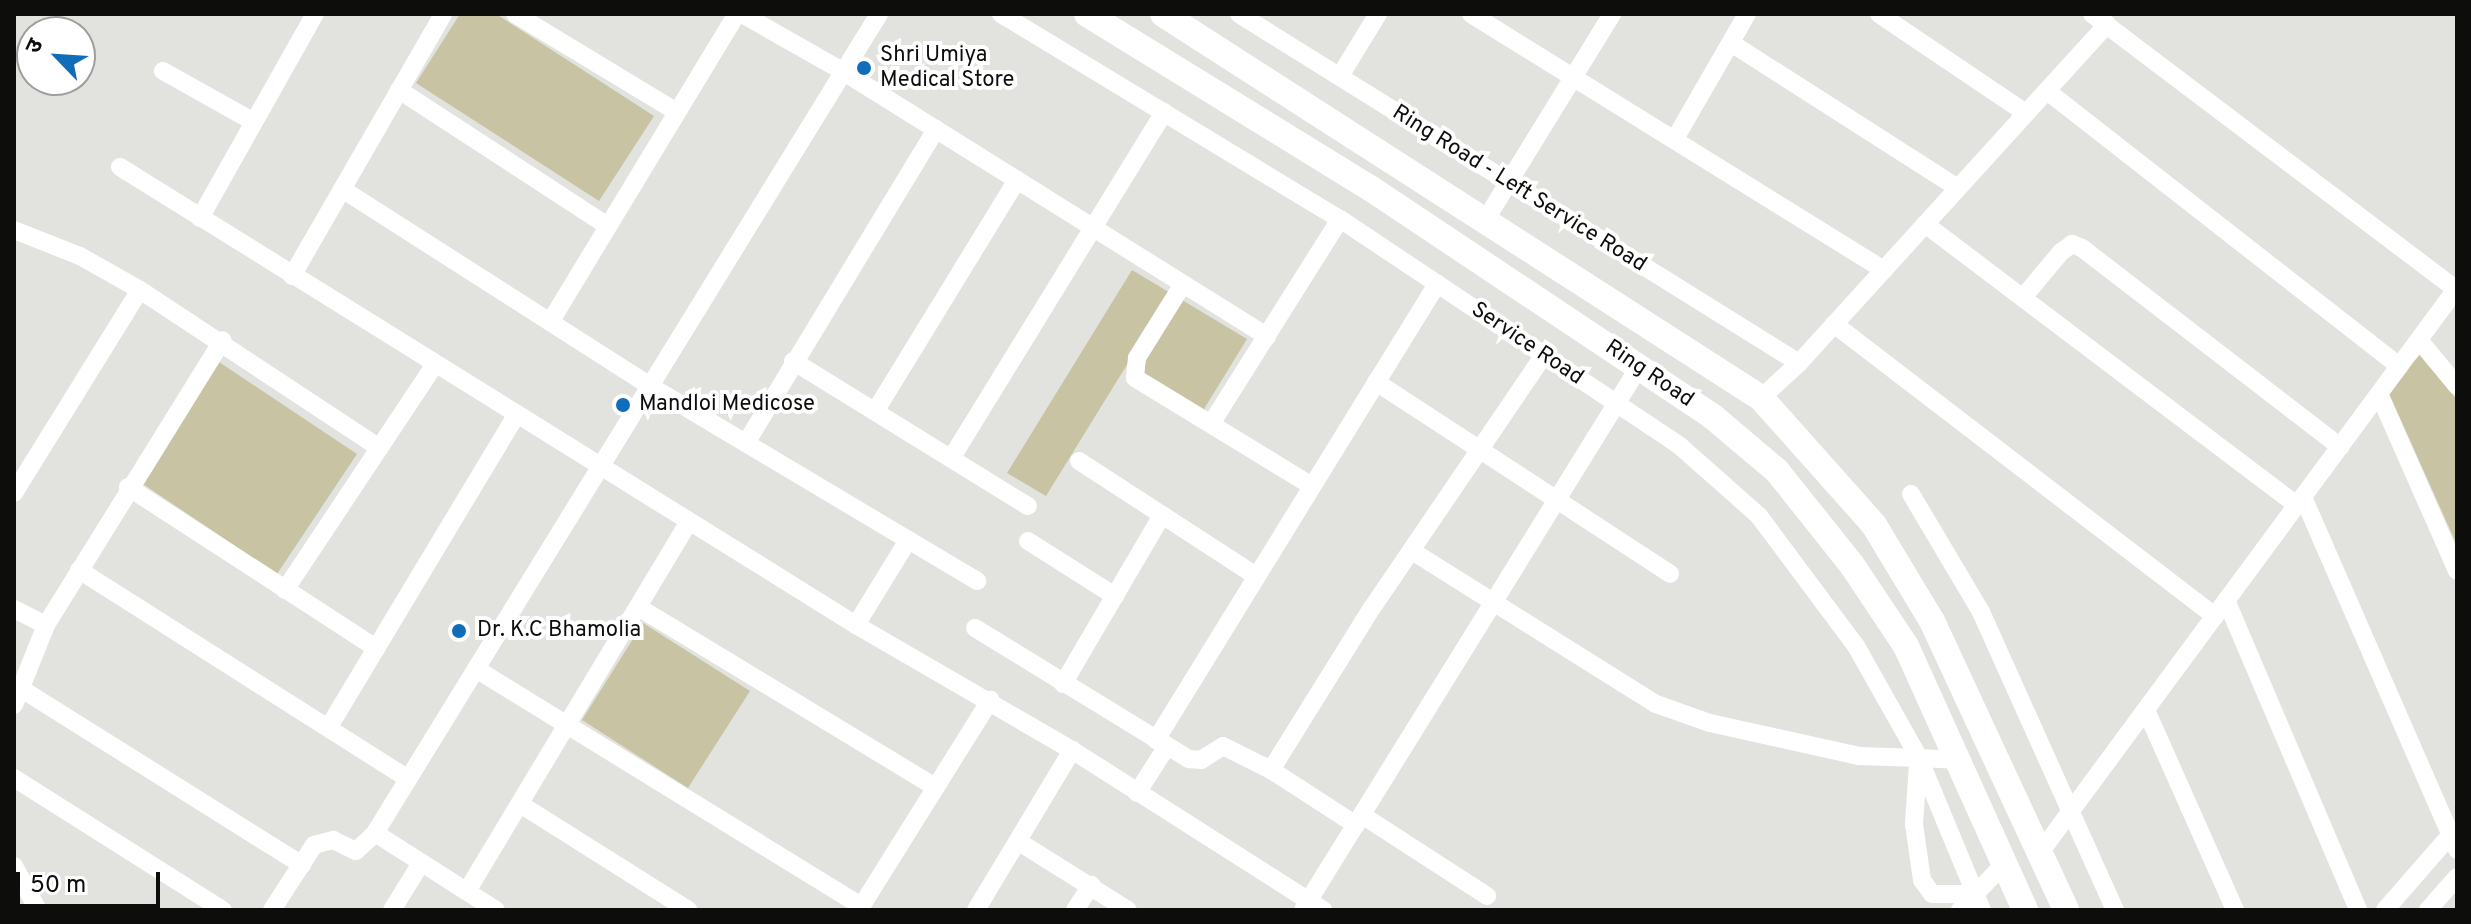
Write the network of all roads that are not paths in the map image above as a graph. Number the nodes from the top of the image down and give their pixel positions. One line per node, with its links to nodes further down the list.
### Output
1 (443, 14): 21 (street)
2 (515, 14): 23 (street)
3 (739, 14): 18 (street); 23 (street)
4 (879, 14): 18 (street)
5 (1001, 14): 24 (street, Service Road)
6 (1087, 14): 58 (main road, Ring Road)
7 (1163, 14): 36 (main road, Ring Road)
8 (1239, 14): 19 (street, Ring Road - Left Service Road)
9 (1378, 14): 19 (street)
10 (1471, 14): 20 (street)
11 (1612, 14): 20 (street)
12 (1747, 14): 16 (street)
13 (1879, 14): 25 (street)
14 (308, 16): 26 (street)
15 (2100, 19): 22 (street); 45 (street)
16 (1731, 43): 28 (street); 32 (street)
17 (163, 71): 26 (street)
18 (844, 72): 27 (street); 60 (street)
19 (1340, 76): 31 (street, Ring Road - Left Service Road)
20 (1576, 77): 28 (street); 31 (street)
21 (399, 90): 33 (street); 38 (street)
22 (2047, 91): 25 (street); 57 (street)
23 (677, 112): 38 (street)
24 (1164, 112): 35 (street, Service Road); 39 (street)
25 (2026, 113): 32 (street)
26 (252, 121): 34 (street)
27 (936, 129): 30 (street); 54 (street)
28 (1676, 137): 41 (street)
29 (120, 167): 34 (street)
30 (1017, 180): 39 (street); 65 (street)
31 (1509, 185): 36 (street); 55 (street, Ring Road - Left Service Road)
32 (1958, 188): 37 (street)
33 (342, 189): 42 (street); 48 (street)
34 (200, 218): 42 (street)
35 (1340, 219): 44 (street, Service Road); 50 (street)
36 (1486, 219): 63 (main road, Ring Road)
37 (1925, 224): 41 (street); 47 (street)
38 (608, 226): 48 (street)
39 (1091, 227): 43 (street); 72 (street)
40 (14, 230): 46 (street)
41 (1884, 270): 49 (street)
42 (292, 276): 56 (street)
43 (1183, 284): 50 (street); 67 (street)
44 (1437, 284): 53 (street, Service Road); 59 (street)
45 (2457, 288): 52 (street)
46 (140, 290): 51 (street); 77 (street)
47 (2025, 295): 69 (street); 80 (street)
48 (552, 319): 60 (street)
49 (1834, 324): 55 (street); 98 (street)
50 (1267, 336): 67 (street)
51 (223, 340): 70 (street); 76 (street)
52 (2419, 340): 57 (street); 61 (street)
53 (1544, 355): 64 (street, Service Road); 71 (street)
54 (793, 361): 65 (street); 68 (street)
55 (1799, 363): 63 (street)
56 (435, 364): 66 (street); 70 (street)
57 (2399, 366): 62 (street)
58 (1639, 367): 64 (street); 114 (main road, Ring Road)
59 (1376, 382): 71 (street); 75 (street)
60 (650, 386): 68 (street); 74 (street)
61 (2457, 386)
62 (2379, 394): 69 (street); 88 (street)
63 (1761, 398): 111 (main road, Ring Road)
64 (1617, 404): 79 (street); 113 (street, Service Road)
65 (876, 410): 72 (street)
66 (517, 414): 74 (street); 102 (street)
67 (1211, 424): 75 (street)
68 (746, 443): 84 (street)
69 (2340, 447): 80 (street)
70 (380, 448): 92 (street)
71 (1480, 453): 79 (street); 86 (street)
72 (952, 457): 81 (street)
73 (1079, 461): 82 (street)
74 (601, 466): 83 (street); 103 (street)
75 (1312, 486): 90 (street)
76 (128, 487): 87 (street); 92 (street)
77 (14, 493)
78 (1911, 494): 121 (street)
79 (1557, 500): 89 (street); 95 (street)
80 (2300, 501): 94 (street); 124 (street)
81 (1028, 506)
82 (1162, 515): 90 (street); 93 (street)
83 (689, 522): 96 (street); 100 (street)
84 (908, 540): 91 (street); 100 (street)
85 (1028, 541): 93 (street)
86 (1412, 551): 95 (street); 115 (street)
87 (79, 570): 99 (street); 108 (street)
88 (2457, 571)
89 (1670, 574)
90 (1256, 576): 110 (street)
91 (977, 581)
92 (285, 590): 102 (street)
93 (1115, 596): 104 (street)
94 (2226, 600): 98 (street); 152 (street)
95 (1494, 602): 113 (street); 122 (street)
96 (638, 607): 109 (street); 118 (street)
97 (14, 609): 99 (street)
98 (2215, 616): 107 (street)
99 (46, 625): 105 (street)
100 (856, 625): 106 (street)
101 (975, 628): 104 (street)
102 (376, 648): 108 (street)
103 (476, 669): 109 (street); 117 (street)
104 (1063, 684): 110 (street)
105 (17, 697): 129 (street)
106 (990, 700): 112 (street); 118 (street)
107 (2146, 710): 121 (street); 151 (street)
108 (330, 725): 117 (street)
109 (567, 725): 120 (street); 137 (street)
110 (1161, 743): 115 (street); 119 (street)
111 (1993, 743): 114 (main road); 126 (main road, Ring Road)
112 (1072, 750): 119 (street); 125 (street)
113 (1919, 758): 114 (street); 135 (street, Service Road); 135 (street)
114 (1960, 760): 128 (main road, Ring Road)
115 (1271, 770): 122 (street)
116 (14, 778): 139 (street)
117 (408, 779): 123 (street)
118 (933, 786): 137 (street)
119 (1137, 793): 136 (street)
120 (520, 804): 133 (street); 143 (street)
121 (2071, 811): 126 (street); 150 (street)
122 (1359, 820): 134 (street); 136 (street)
123 (375, 833): 127 (street); 129 (street)
124 (2454, 839): 153 (street)
125 (1019, 842): 132 (street); 144 (street)
126 (2042, 850): 149 (main road, Ring Road)
127 (421, 863): 133 (street); 141 (street)
128 (2005, 863): 135 (street); 148 (main road, Ring Road)
129 (302, 865): 140 (street)
130 (14, 866): 138 (street)
131 (2457, 877): 154 (street)
132 (1091, 885): 145 (street); 146 (street)
133 (467, 891): 142 (street)
134 (1487, 896)
135 (1978, 902): 147 (street)
136 (1312, 907)
137 (860, 908)
138 (38, 910)
139 (223, 910)
140 (272, 910)
141 (392, 910)
142 (496, 910)
143 (688, 910)
144 (976, 910)
145 (1075, 910)
146 (1128, 910)
147 (1960, 910)
148 (2025, 910)
149 (2066, 910)
150 (2115, 910)
151 (2235, 910)
152 (2358, 910)
153 (2385, 910)
154 (2428, 910)

